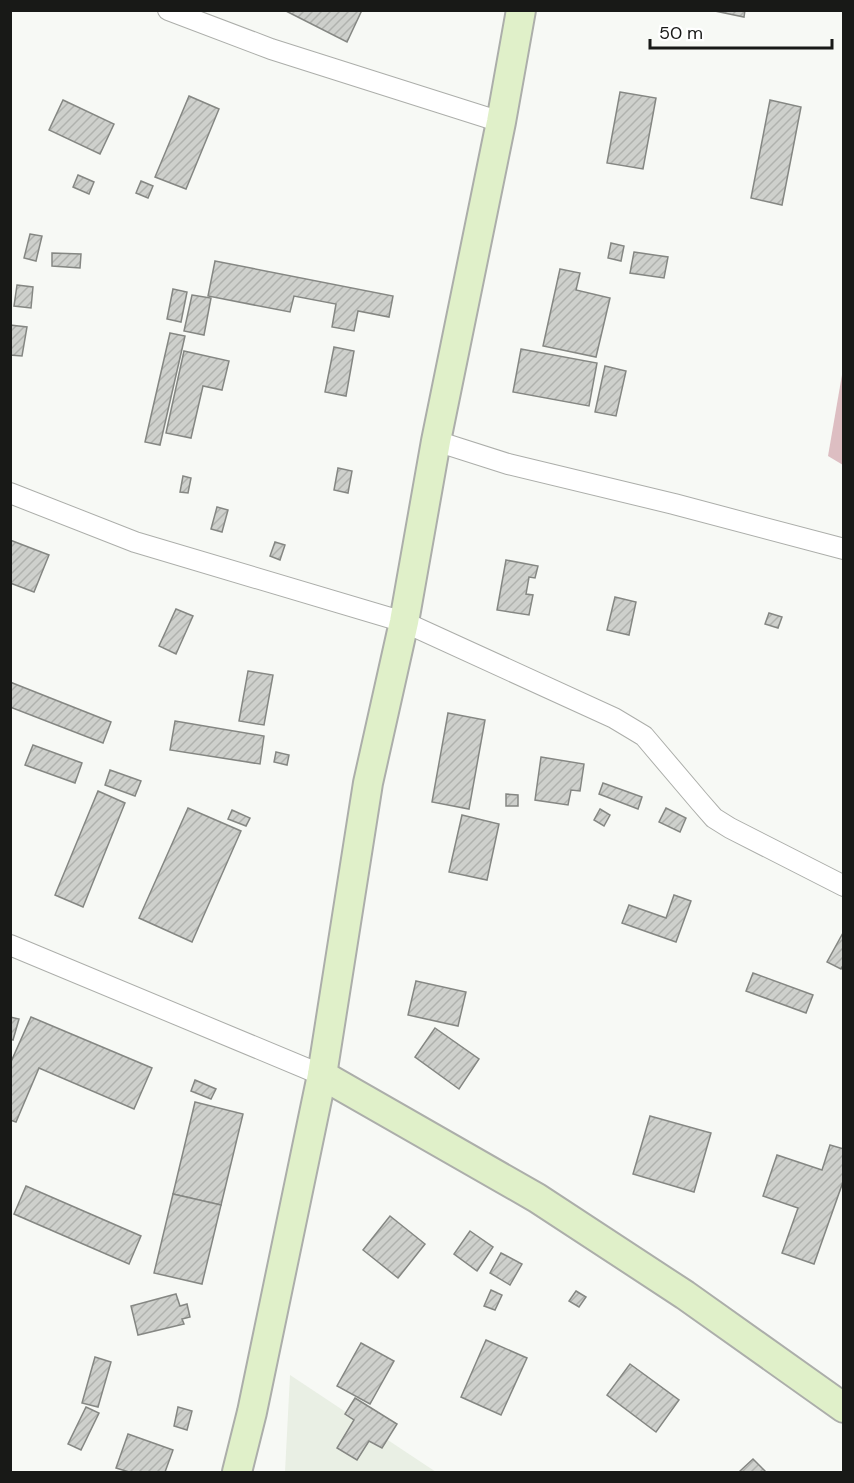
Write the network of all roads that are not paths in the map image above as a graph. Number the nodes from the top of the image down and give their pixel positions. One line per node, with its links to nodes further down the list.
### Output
1 (168, 10): 3 (street)
2 (521, 10): 3 (main road)
3 (501, 122): 4 (main road)
4 (436, 441): 6 (street); 7 (main road)
5 (10, 493): 7 (street)
6 (843, 549)
7 (404, 622): 8 (street); 10 (main road)
8 (843, 886)
9 (10, 945): 10 (street)
10 (322, 1075): 11 (main road); 12 (main road)
11 (843, 1408)
12 (237, 1473)

